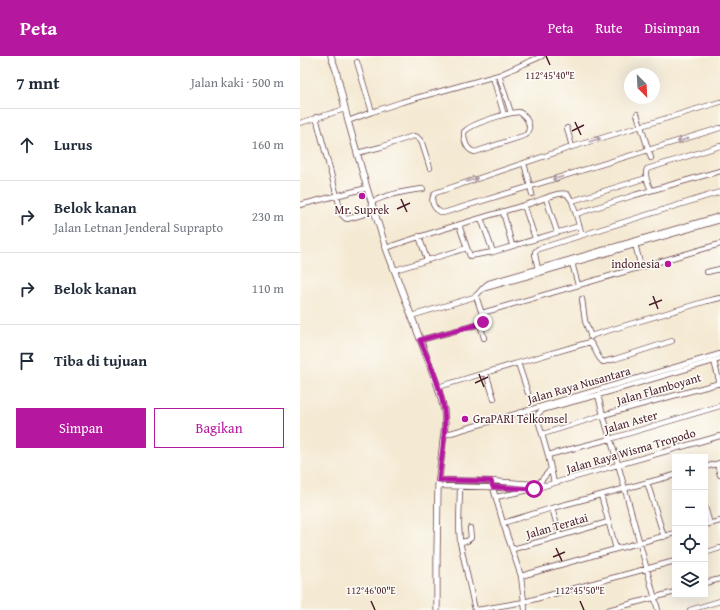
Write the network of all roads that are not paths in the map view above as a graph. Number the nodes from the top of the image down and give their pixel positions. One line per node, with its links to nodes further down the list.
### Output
1 (331, 56): 7 (main road)
2 (542, 56): 4 (street)
3 (356, 62): 8 (street)
4 (499, 75): 5 (street); 9 (street)
5 (493, 77): 8 (street); 11 (street)
6 (720, 102): 15 (street)
7 (345, 109): 12 (street); 13 (main road)
8 (372, 112): 13 (street)
9 (511, 113): 11 (street); 11 (street)
10 (637, 114): 15 (street)
11 (504, 115)
12 (316, 117): 14 (street); 33 (street)
13 (348, 121): 21 (main road)
14 (300, 123)
15 (641, 126): 19 (street, one-way to 15); 20 (street)
16 (567, 128): 19 (street)
17 (720, 128): 20 (street, one-way to 20)
18 (720, 146): 26 (street)
19 (572, 147): 23 (street)
20 (649, 150): 22 (street); 27 (street, one-way to 27)
21 (357, 153): 24 (street); 28 (main road)
22 (651, 158)
23 (524, 163): 27 (street); 27 (street, one-way to 23)
24 (430, 168)
25 (720, 171): 30 (street)
26 (646, 178): 30 (street); 35 (street)
27 (530, 186): 32 (street)
28 (367, 188): 33 (street); 36 (main road)
29 (423, 189): 36 (street)
30 (650, 190): 41 (street)
31 (720, 192): 48 (street)
32 (532, 194)
33 (337, 195): 37 (street); 39 (street)
34 (546, 198): 35 (street); 38 (street); 47 (street)
35 (572, 201): 41 (street)
36 (372, 202): 39 (main road)
37 (300, 205)
38 (524, 205): 40 (street); 50 (street)
39 (375, 211): 54 (main road)
40 (503, 212): 43 (street); 53 (street)
41 (576, 214): 46 (street)
42 (720, 216): 51 (street)
43 (481, 218): 45 (street); 56 (street)
44 (720, 220): 51 (street)
45 (459, 225): 49 (street); 55 (street)
46 (579, 226): 47 (street); 48 (street)
47 (557, 232): 50 (street)
48 (582, 235): 62 (street)
49 (419, 236): 54 (street); 57 (street)
50 (535, 238): 53 (street)
51 (635, 243): 58 (street); 59 (street); 62 (street)
52 (720, 244): 59 (street)
53 (512, 245): 56 (street)
54 (386, 248): 61 (main road)
55 (467, 248): 56 (street); 57 (street)
56 (493, 252)
57 (427, 260): 61 (street)
58 (572, 263): 62 (street); 64 (street)
59 (641, 267): 64 (street)
60 (720, 269): 63 (street)
61 (394, 270): 69 (main road)
62 (538, 271): 65 (street)
63 (707, 272)
64 (578, 285): 68 (street)
65 (476, 296): 68 (street); 69 (street)
66 (720, 298): 71 (street)
67 (582, 299): 71 (street)
68 (482, 314): 70 (street)
69 (412, 316): 73 (main road)
70 (480, 324): 72 (street); 73 (street)
71 (590, 336): 75 (street)
72 (484, 338)
73 (420, 340): 82 (main road)
74 (672, 341): 75 (street)
75 (590, 342): 79 (street)
76 (720, 354): 89 (street, Jalan Raya Nusantara)
77 (720, 359): 78 (street)
78 (714, 361): 81 (street); 84 (street)
79 (518, 363): 80 (street); 83 (street)
80 (486, 373): 82 (street); 85 (street)
81 (720, 383): 87 (street, Jalan Flamboyant)
82 (438, 387): 89 (main road)
83 (528, 394)
84 (598, 395): 87 (street); 88 (street)
85 (494, 399)
86 (720, 406): 91 (street, Jalan Aster)
87 (603, 415): 88 (street, Jalan Flamboyant); 91 (street)
88 (542, 434): 92 (street)
89 (444, 435): 101 (main road)
90 (720, 436): 93 (street, Jalan Raya Wisma Tropodo)
91 (610, 439): 92 (street, Jalan Aster); 93 (street)
92 (548, 456): 96 (street)
93 (618, 464): 102 (street, Jalan Raya Wisma Tropodo); 107 (street)
94 (718, 464): 95 (street); 97 (street)
95 (708, 466)
96 (551, 469): 102 (street); 103 (street)
97 (720, 475)
98 (672, 476): 100 (street)
99 (491, 481): 101 (street); 103 (street); 106 (street)
100 (647, 482): 107 (street); 119 (street)
101 (439, 483): 105 (street); 135 (main road)
102 (554, 483): 104 (street, Jalan Raya Wisma Tropodo)
103 (539, 484): 104 (street)
104 (548, 485): 108 (street, Jalan Raya Wisma Tropodo)
105 (460, 487): 106 (street); 120 (street)
106 (493, 487): 108 (street); 110 (street)
107 (624, 488): 109 (street); 121 (street)
108 (534, 489): 110 (street)
109 (601, 495): 111 (street); 113 (street)
110 (496, 497): 114 (street)
111 (552, 508): 114 (street); 118 (street)
112 (720, 521): 115 (street)
113 (608, 522): 118 (street, Jalan Teratai); 124 (street)
114 (503, 523): 123 (street)
115 (708, 524)
116 (470, 528): 120 (street)
117 (672, 534): 119 (street)
118 (560, 536): 123 (street, Jalan Teratai)
119 (664, 536): 121 (street)
120 (460, 542): 136 (street)
121 (639, 543): 124 (street); 127 (street)
122 (720, 548): 125 (street)
123 (512, 549): 128 (street)
124 (616, 549): 128 (street)
125 (708, 552)
126 (672, 562): 127 (street)
127 (647, 569): 132 (street); 133 (street)
128 (521, 576): 133 (street)
129 (720, 579): 130 (street)
130 (708, 582)
131 (672, 593): 132 (street)
132 (655, 597): 138 (street); 139 (street)
133 (526, 601): 136 (street); 137 (street)
134 (720, 601): 140 (street)
135 (437, 610)
136 (476, 610)
137 (525, 610)
138 (608, 610)
139 (658, 610)
140 (690, 610)

